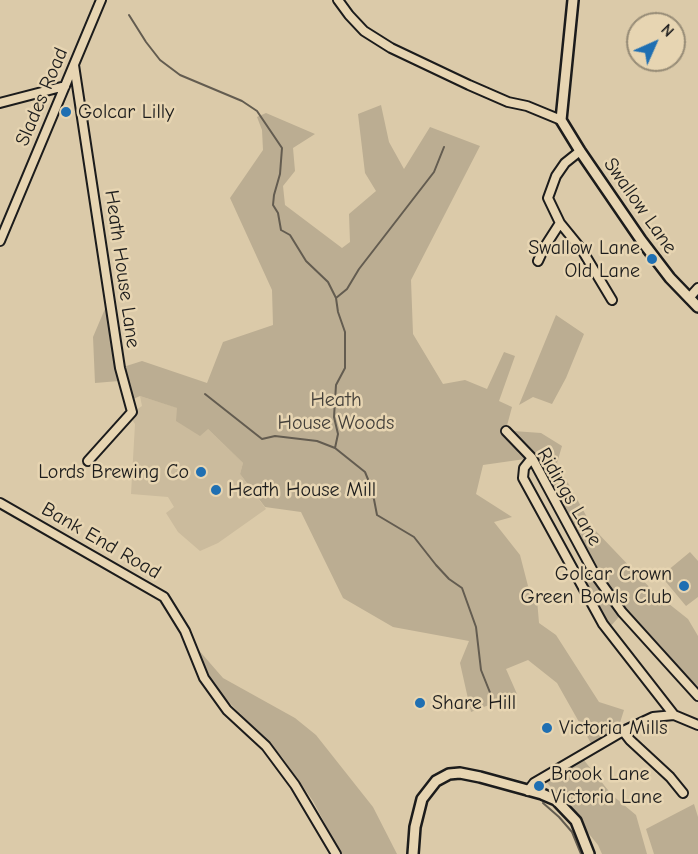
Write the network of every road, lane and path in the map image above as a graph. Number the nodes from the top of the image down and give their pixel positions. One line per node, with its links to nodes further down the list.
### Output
1 (101, 0): 4 (street, Slades Road)
2 (338, 0): 7 (street)
3 (573, 0): 7 (street)
4 (74, 65): 5 (street, Slades Road); 18 (street, Heath House Lane)
5 (65, 86): 6 (street); 10 (street, Slades Road)
6 (0, 103)
7 (561, 120): 8 (street, Swallow Lane)
8 (580, 152): 9 (street); 13 (street, Swallow Lane)
9 (560, 223): 11 (street); 14 (street)
10 (0, 241)
11 (538, 261)
12 (698, 288): 13 (street)
13 (689, 298): 15 (street, Swallow Lane)
14 (612, 300)
15 (698, 307)
16 (506, 431): 17 (street, Ridings Lane)
17 (532, 458): 20 (street, Ridings Lane); 22 (street)
18 (88, 461)
19 (0, 503): 27 (street, Bank End Road)
20 (695, 694): 21 (street, Ridings Lane)
21 (698, 704)
22 (674, 715): 23 (street); 24 (street)
23 (698, 725)
24 (623, 731): 25 (street); 26 (street)
25 (528, 790): 28 (street); 29 (street)
26 (683, 794)
27 (336, 854)
28 (413, 854)
29 (590, 854)

